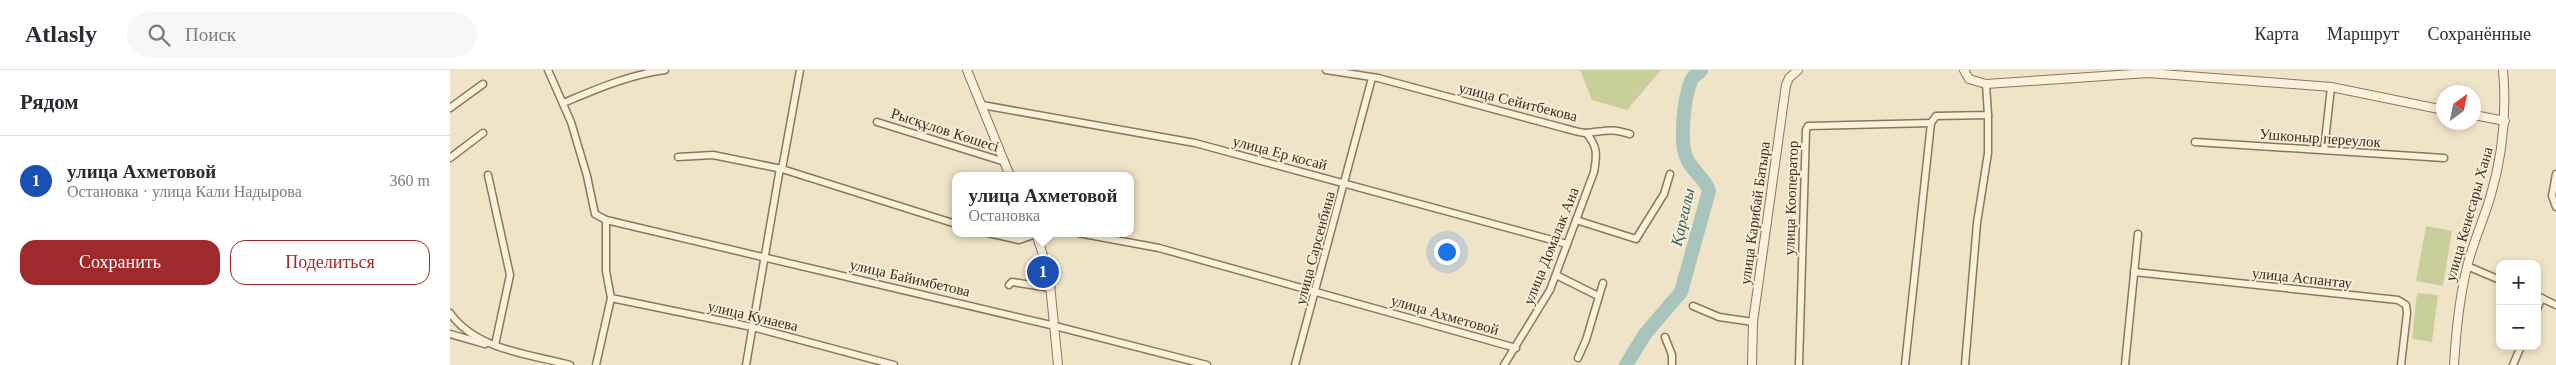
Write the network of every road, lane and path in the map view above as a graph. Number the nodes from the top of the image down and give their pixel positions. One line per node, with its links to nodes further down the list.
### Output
1 (548, 70): 14 (street)
2 (665, 70): 9 (street)
3 (800, 70): 32 (street)
4 (967, 70): 15 (street)
5 (1326, 70): 10 (street, улица Сейитбекова)
6 (1798, 70): 63 (street, улица Карибай Батыра)
7 (1964, 70): 12 (street)
8 (2503, 70): 20 (street, улица Кенесары Хана)
9 (632, 73): 14 (street)
10 (1372, 78): 24 (street, улица Сейитбекова); 37 (street, улица Сарсенбина)
11 (483, 84): 16 (street)
12 (1986, 84): 13 (street); 18 (street)
13 (2331, 87): 17 (street); 27 (street)
14 (563, 103): 39 (street)
15 (982, 105): 31 (street); 37 (street, улица Ер косай)
16 (450, 108)
17 (2436, 108)
18 (1988, 115): 22 (street, улица Кооператор); 84 (street)
19 (2481, 116): 20 (street)
20 (2505, 121): 49 (street, улица Кенесары Хана)
21 (878, 122): 31 (street, Рысқұлов Көшесі)
22 (1931, 123): 82 (street, улица Кооператор); 83 (street)
23 (484, 133): 29 (street)
24 (1586, 133): 25 (street); 40 (street, улица Домалак Ана)
25 (1630, 134)
26 (2195, 142): 27 (street, Ушконыр переулок)
27 (2324, 150): 30 (street, Ушконыр переулок)
28 (678, 157): 32 (street)
29 (450, 158)
30 (2444, 158)
31 (1005, 162): 33 (street)
32 (781, 169): 41 (street); 48 (street)
33 (1009, 172)
34 (1670, 174): 40 (street)
35 (2556, 174): 38 (street)
36 (488, 175): 68 (street)
37 (1345, 184): 47 (street, улица Ер косай); 56 (street, улица Сарсенбина)
38 (2556, 207)
39 (606, 220): 48 (street, улица Байимбетова); 57 (street)
40 (1576, 220): 47 (street, улица Домалак Ана)
41 (952, 223)
42 (2138, 234): 50 (street)
43 (1006, 237): 44 (street)
44 (1028, 237)
45 (1038, 237): 55 (street)
46 (1100, 237): 56 (street, улица Ахметовой)
47 (1568, 244): 51 (street, улица Домалак Ана)
48 (765, 257): 64 (street, улица Байимбетова); 65 (street)
49 (2467, 266): 52 (street); 87 (street, улица Кенесары Хана)
50 (2134, 272): 85 (street); 86 (street, улица Аспантау)
51 (1556, 275): 58 (street); 69 (street, улица Домалак Ана)
52 (2496, 278)
53 (1603, 282): 58 (street)
54 (1009, 285): 55 (street)
55 (1051, 288): 64 (street)
56 (1316, 291): 69 (street, улица Ахметовой); 78 (street, улица Сарсенбина)
57 (610, 295): 65 (street, улица Кунаева); 73 (street)
58 (1598, 296): 71 (street)
59 (2541, 298): 60 (street)
60 (2556, 305)
61 (1694, 306): 63 (street)
62 (450, 313): 68 (street)
63 (1753, 322): 81 (street, улица Карибай Батыра)
64 (1055, 326): 76 (street); 77 (street, улица Байимбетова)
65 (752, 327): 74 (street); 75 (street, улица Кунаева)
66 (450, 334): 68 (street)
67 (1664, 337): 80 (street)
68 (492, 345): 72 (street)
69 (1516, 348): 79 (street, улица Домалак Ана)
70 (2519, 350): 88 (street)
71 (1578, 358)
72 (570, 365)
73 (596, 365)
74 (746, 365)
75 (894, 365)
76 (1058, 365)
77 (1207, 365)
78 (1295, 365)
79 (1504, 365)
80 (1672, 365)
81 (1752, 365)
82 (1799, 365)
83 (1905, 365)
84 (1965, 365)
85 (2125, 365)
86 (2401, 365)
87 (2454, 365)
88 (2513, 365)

